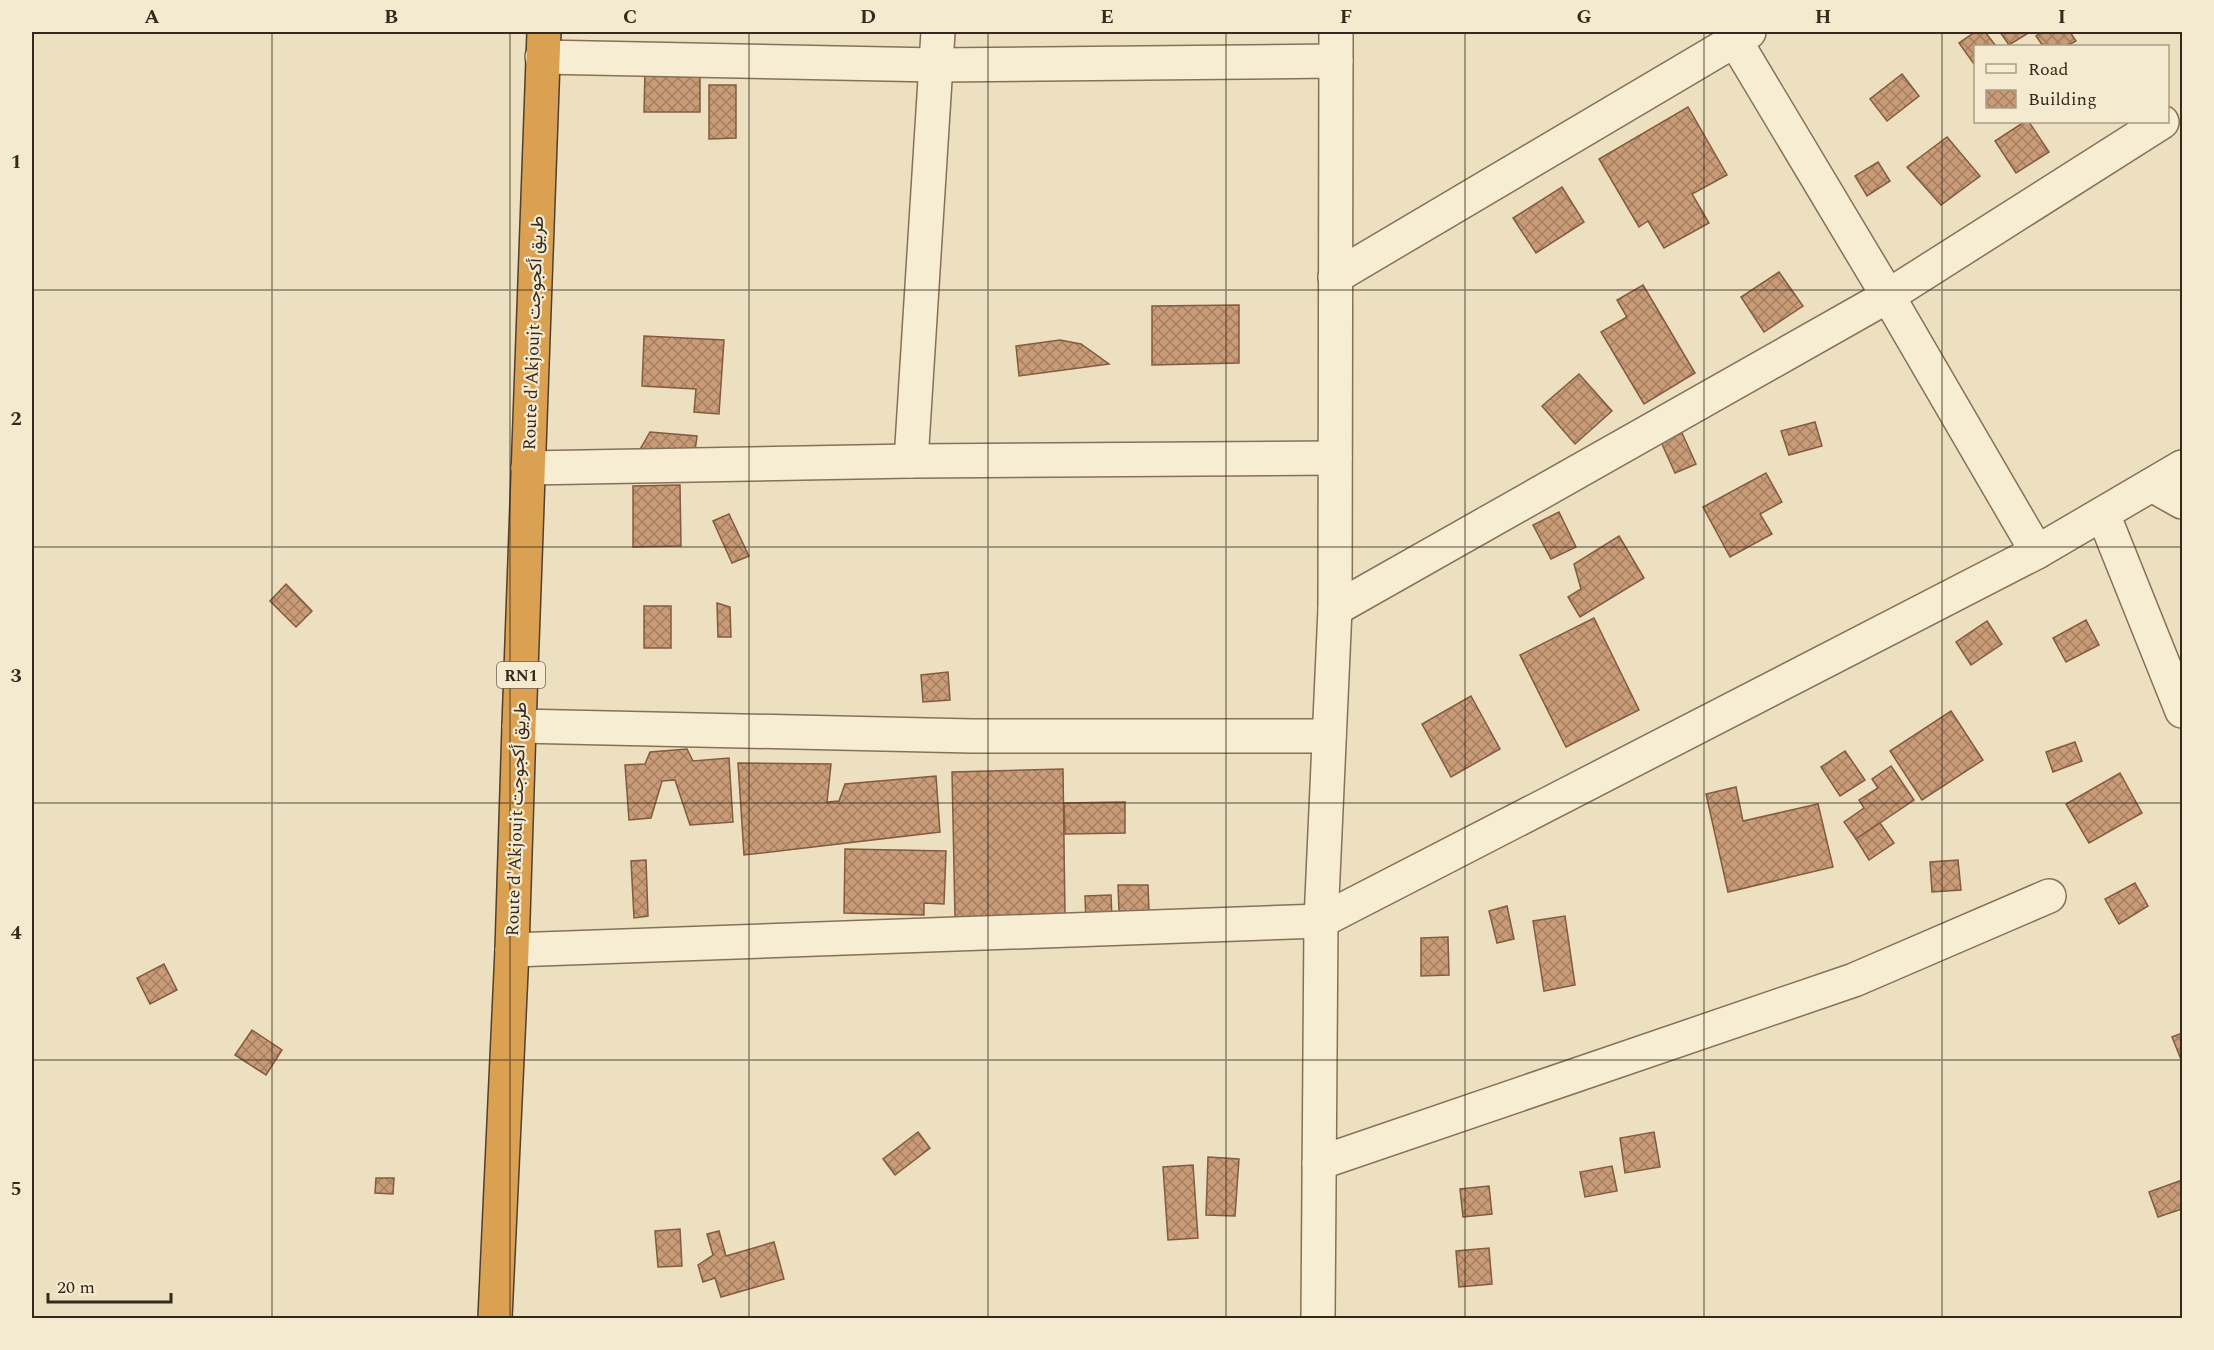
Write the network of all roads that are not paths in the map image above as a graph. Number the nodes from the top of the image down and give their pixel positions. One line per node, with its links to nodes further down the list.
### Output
1 (938, 32): 5 (street)
2 (1738, 34): 9 (street); 10 (street)
3 (543, 44): 5 (street); 14 (highway, Route d'Akjoujt طريق أكجوجت / RN1)
4 (1336, 46): 5 (street); 9 (street)
5 (936, 65): 12 (street)
6 (2182, 109): 7 (street)
7 (2169, 117)
8 (2160, 123): 10 (street)
9 (1335, 277): 11 (street)
10 (1888, 296): 18 (street); 19 (street)
11 (1335, 458): 12 (street); 19 (street)
12 (911, 461): 14 (street)
13 (2182, 467): 15 (street)
14 (528, 468): 21 (highway, Route d'Akjoujt طريق أكجوجت / RN1)
15 (2152, 485): 16 (street); 17 (street)
16 (2182, 502)
17 (2103, 514): 18 (street); 20 (street)
18 (2037, 552): 24 (street)
19 (1335, 609): 22 (street)
20 (2182, 711)
21 (519, 726): 22 (street); 25 (highway, Route d'Akjoujt طريق أكجوجت / RN1)
22 (1329, 736): 24 (street)
23 (2049, 896): 26 (street)
24 (1321, 921): 25 (street); 26 (street)
25 (512, 950): 27 (highway, Route d'Akjoujt طريق أكجوجت / RN1)
26 (1319, 1163): 28 (street)
27 (495, 1318)
28 (1318, 1318)

